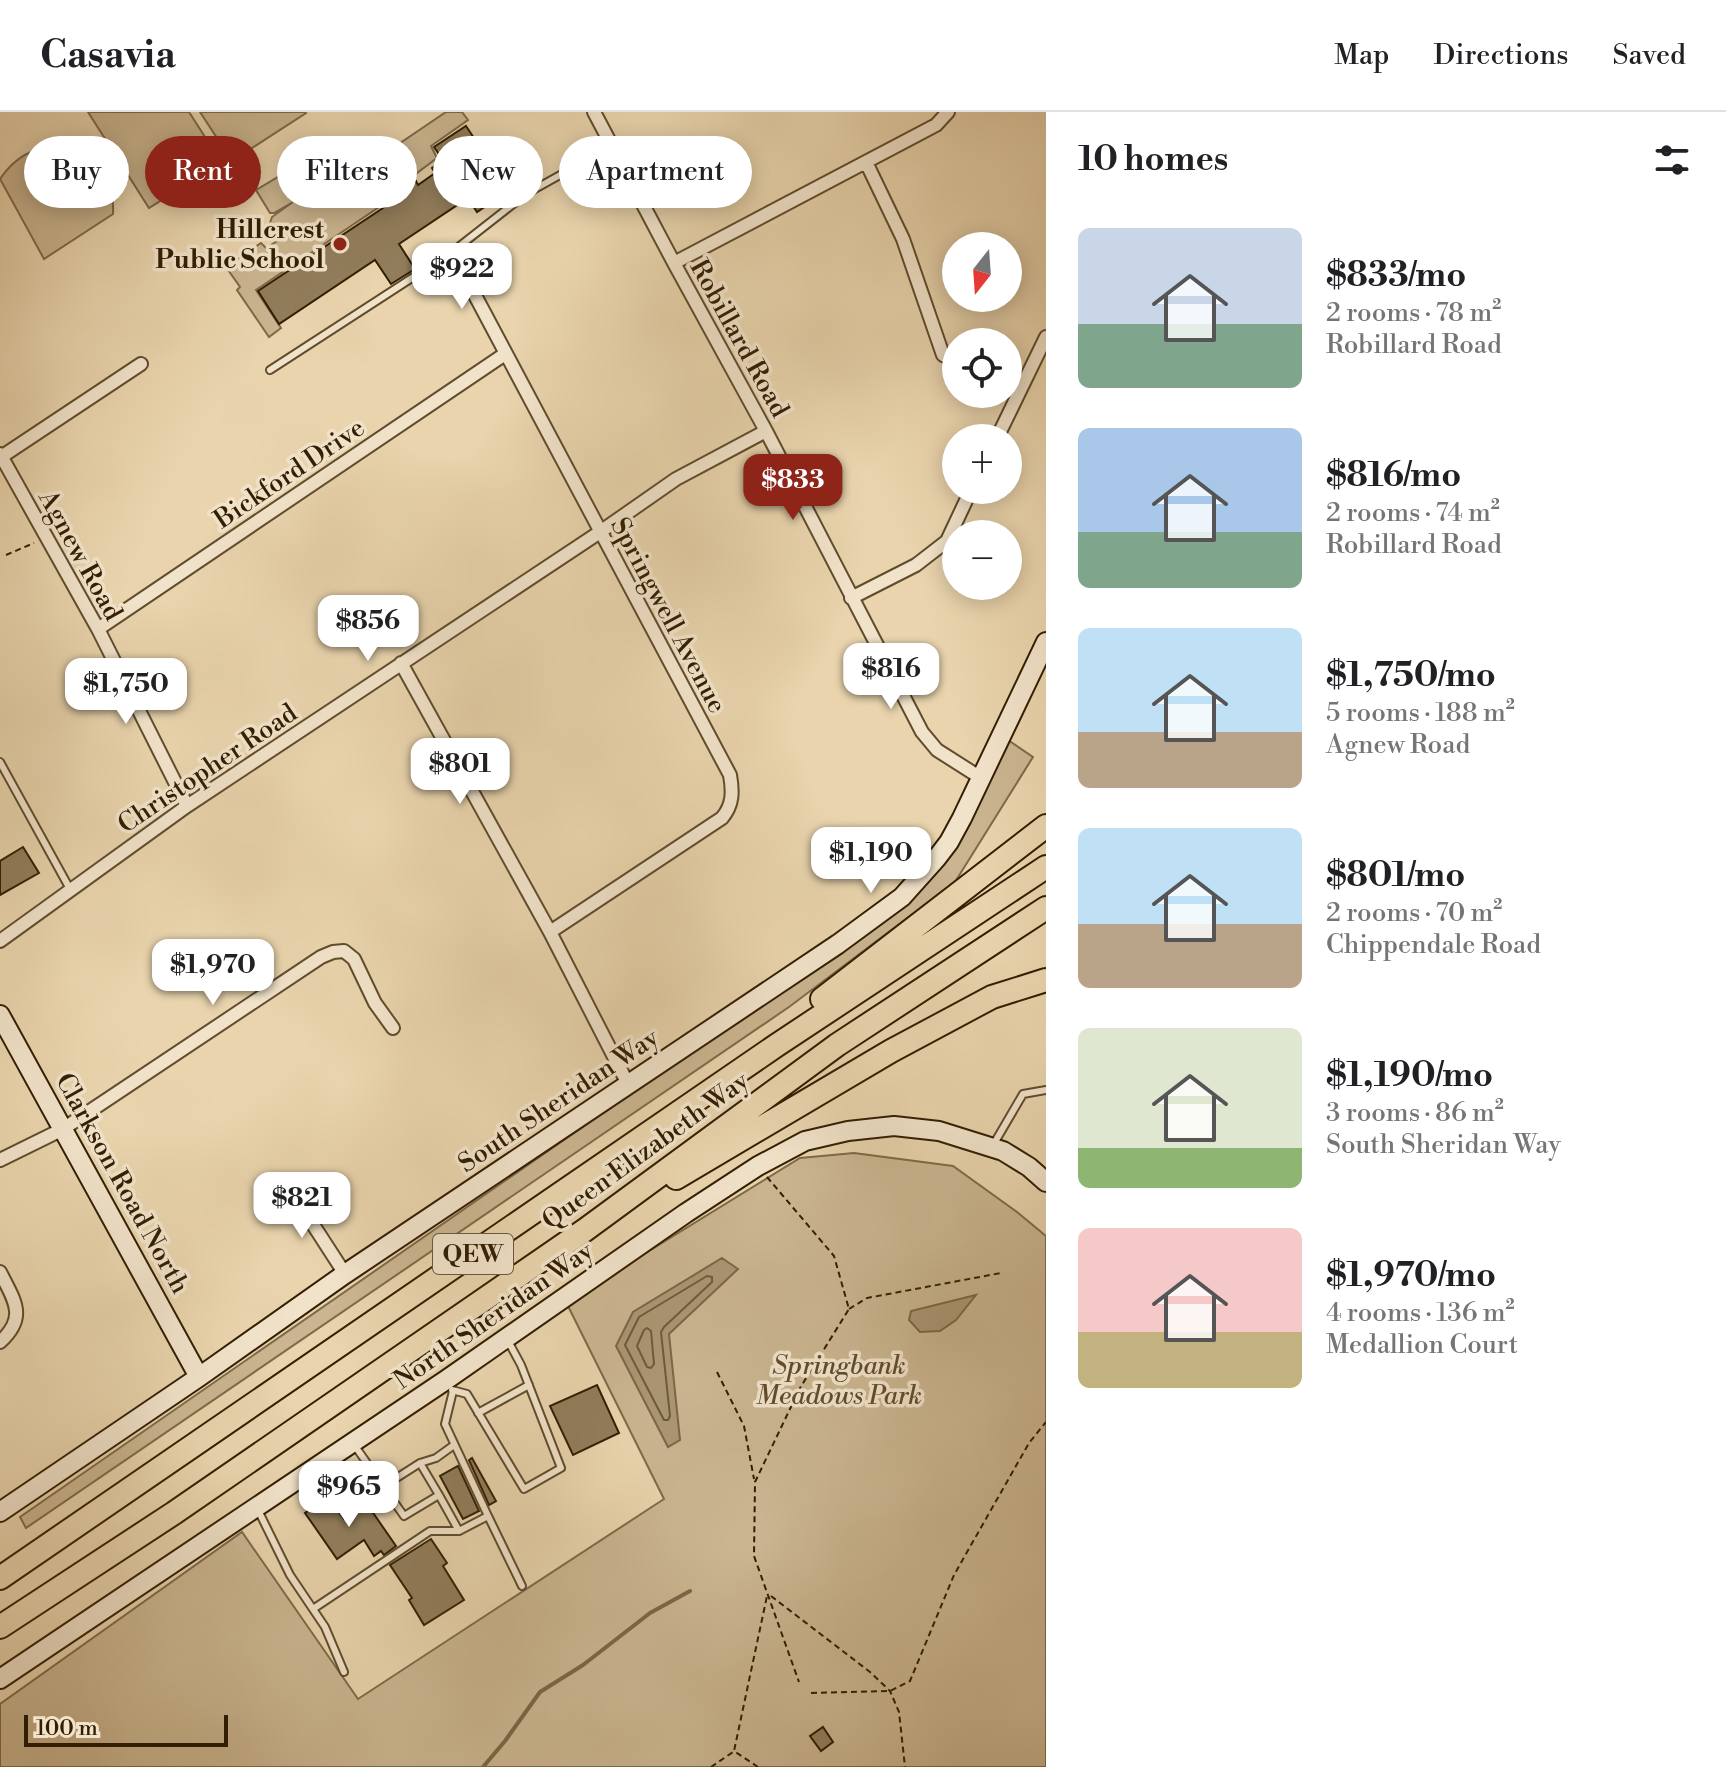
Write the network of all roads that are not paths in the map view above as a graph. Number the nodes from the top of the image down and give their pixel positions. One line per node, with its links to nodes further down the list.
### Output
1 (594, 112): 3 (street, Robillard Road)
2 (948, 112): 4 (street)
3 (607, 136)
4 (866, 162): 8 (street); 10 (street)
5 (559, 176): 7 (lane)
6 (645, 208): 8 (street, Robillard Road)
7 (452, 252): 11 (street, Springwell Avenue); 13 (lane)
8 (674, 263): 15 (street, Robillard Road)
9 (1046, 337): 14 (street)
10 (942, 352)
11 (505, 354): 18 (street, Springwell Avenue); 20 (street, Bickford Drive)
12 (141, 364): 16 (street)
13 (270, 370)
14 (1022, 376)
15 (766, 431): 18 (street, Christopher Road); 19 (street, Robillard Road)
16 (1, 455): 20 (street, Agnew Road)
17 (964, 504): 19 (street)
18 (600, 532): 22 (street, Christopher Road); 30 (street, Springwell Avenue)
19 (851, 598): 24 (street, Robillard Road)
20 (98, 629): 25 (street, Agnew Road)
21 (1046, 642): 24 (street, South Sheridan Way)
22 (401, 663): 25 (street, Christopher Road); 30 (street)
23 (0, 762): 28 (lane)
24 (981, 778): 36 (street, South Sheridan Way)
25 (187, 806): 28 (street, Christopher Road)
26 (1046, 826): 35 (highway)
27 (1046, 867): 35 (highway, Queen Elizabeth Way / QEW)
28 (70, 890): 31 (street, Christopher Road)
29 (1046, 908): 43 (highway, Queen Elizabeth Way / QEW)
30 (550, 932): 36 (street)
31 (0, 941)
32 (1046, 980): 43 (highway)
33 (0, 1015): 38 (street, Clarkson Road North)
34 (393, 1028): 38 (street)
35 (777, 1045): 61 (highway, Queen Elizabeth Way / QEW)
36 (628, 1084): 45 (street, South Sheridan Way)
37 (1046, 1090): 39 (lane)
38 (63, 1129): 40 (street); 48 (street, Clarkson Road North)
39 (992, 1147): 41 (street, North Sheridan Way); 46 (street, North Sheridan Way)
40 (0, 1160)
41 (1046, 1182)
42 (308, 1189): 45 (street)
43 (585, 1230): 64 (highway, Queen Elizabeth Way / QEW)
44 (0, 1272): 47 (street)
45 (345, 1274): 48 (street, South Sheridan Way)
46 (506, 1338): 49 (lane); 50 (street, North Sheridan Way)
47 (0, 1342)
48 (199, 1377): 58 (street, South Sheridan Way)
49 (529, 1385): 51 (lane); 51 (lane)
50 (449, 1386): 51 (lane); 52 (street, North Sheridan Way); 53 (lane)
51 (478, 1413)
52 (353, 1443): 55 (lane); 57 (street, North Sheridan Way)
53 (454, 1445): 54 (lane); 59 (lane)
54 (420, 1463): 55 (lane); 56 (lane)
55 (384, 1486): 56 (lane)
56 (439, 1495): 60 (lane)
57 (257, 1508): 63 (lane); 66 (street, North Sheridan Way)
58 (0, 1512)
59 (488, 1516): 60 (lane); 62 (lane)
60 (459, 1531): 63 (lane)
61 (0, 1578)
62 (522, 1586)
63 (313, 1609): 65 (lane)
64 (0, 1627)
65 (344, 1672)
66 (0, 1679)

